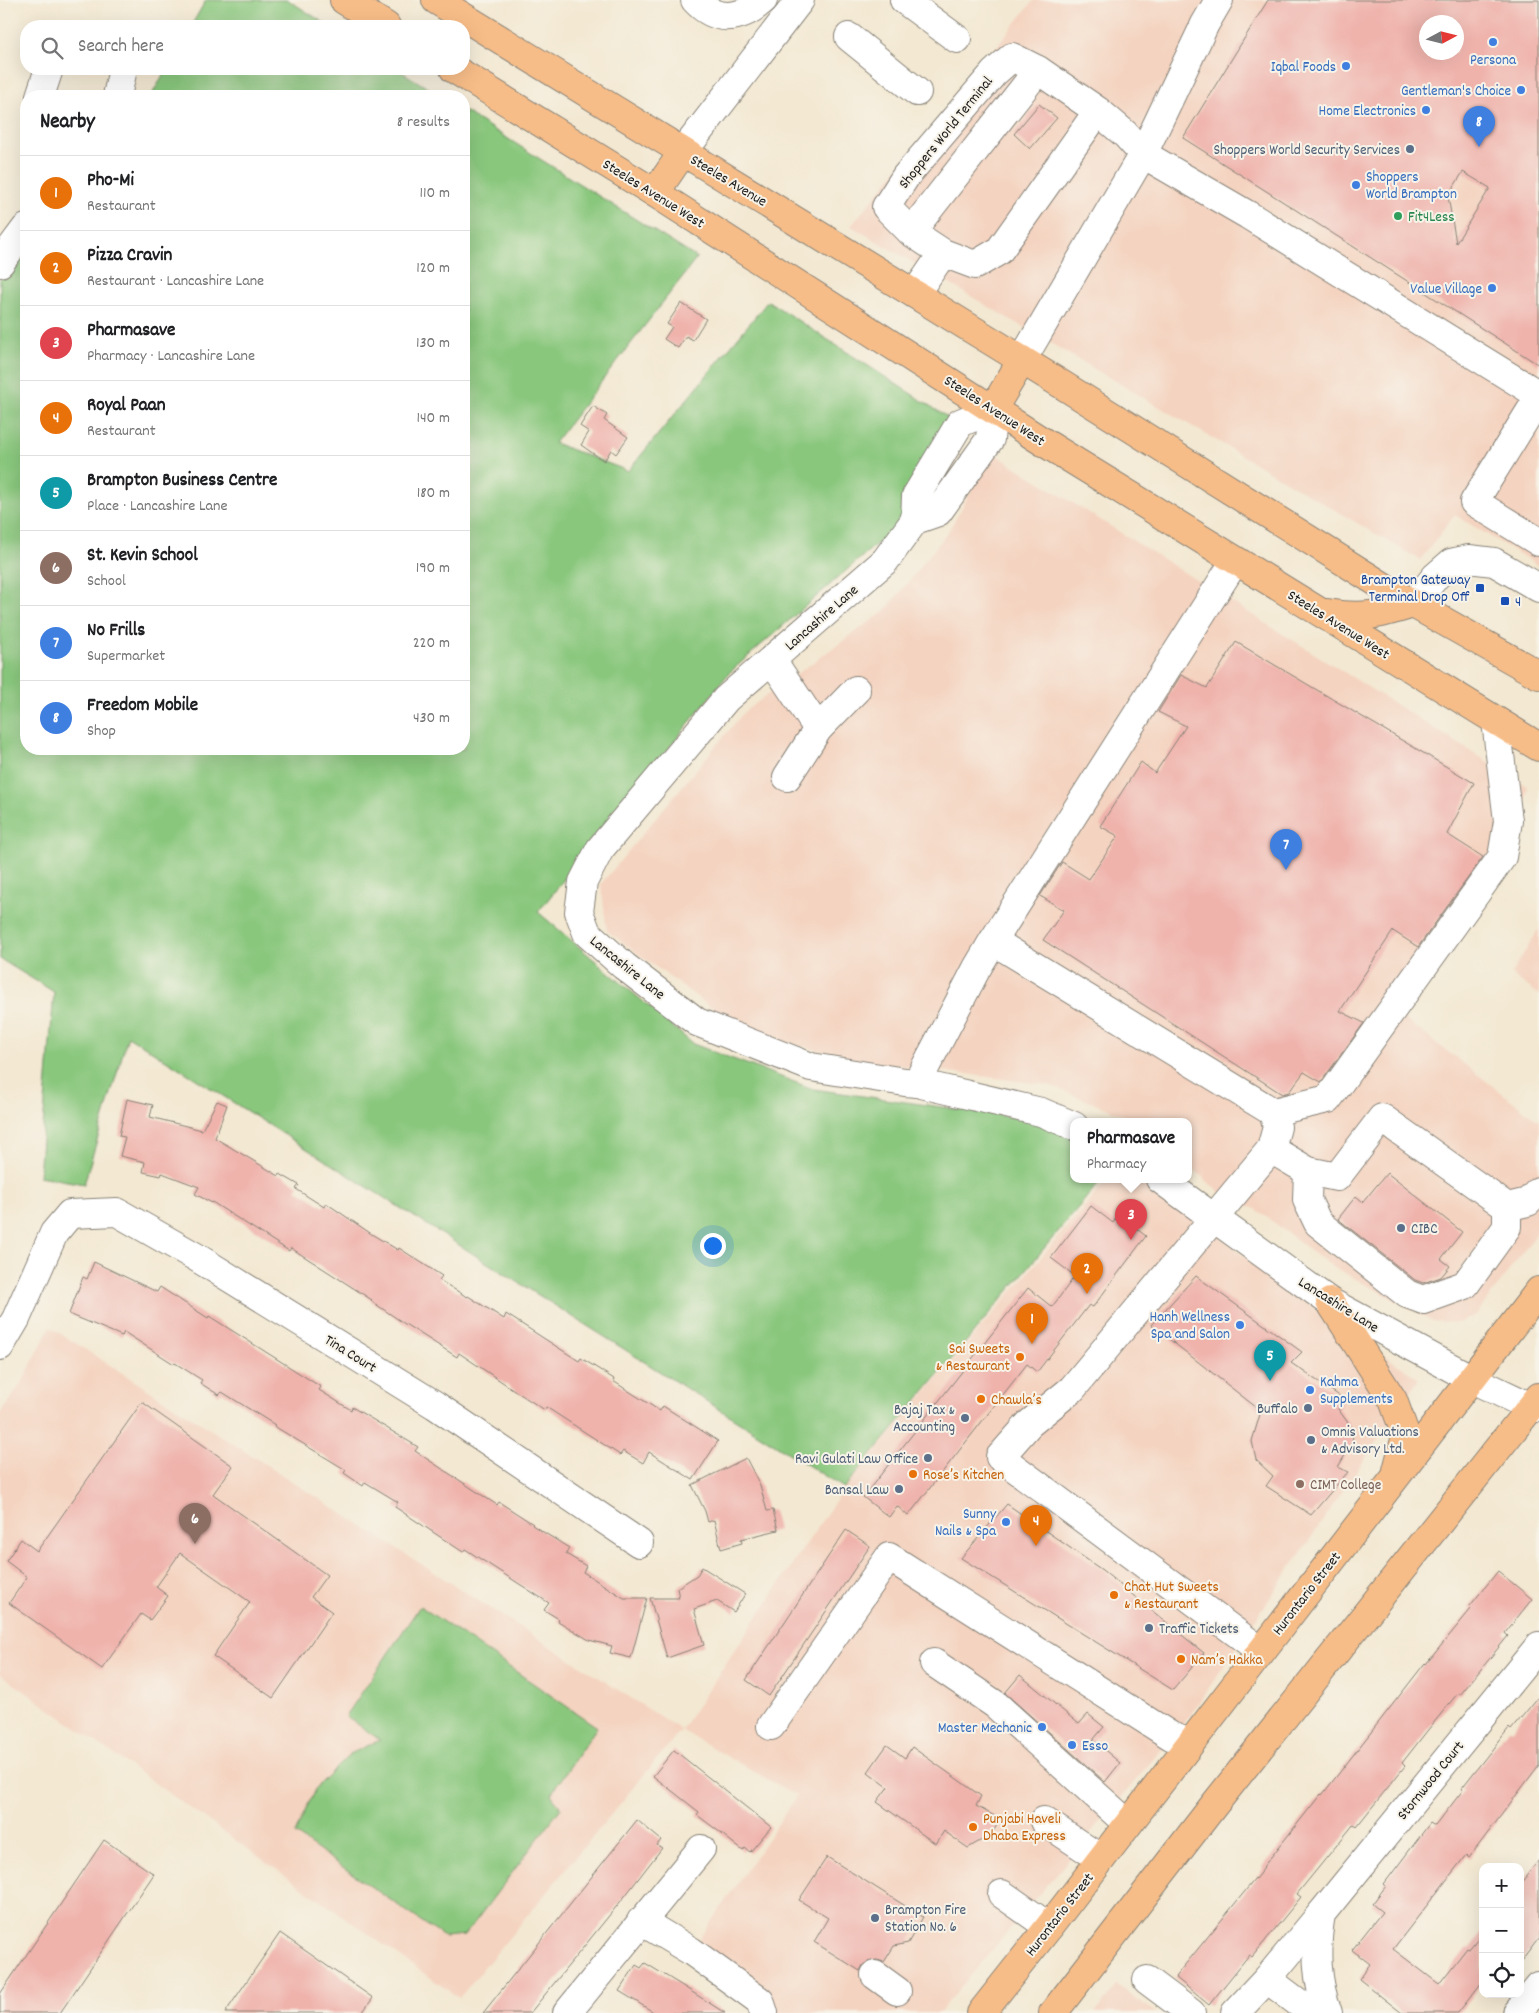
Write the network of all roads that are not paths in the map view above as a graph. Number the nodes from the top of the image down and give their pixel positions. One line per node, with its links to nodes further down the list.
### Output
1 (344, 0): 8 (main road)
2 (436, 0): 9 (main road, Steeles Avenue)
3 (696, 0): 4 (street)
4 (764, 0): 11 (street)
5 (800, 0): 11 (street)
6 (904, 0): 13 (street)
7 (1219, 0): 23 (street)
8 (376, 20)
9 (468, 20)
10 (470, 21): 22 (main road, Steeles Avenue)
11 (780, 24): 22 (street)
12 (849, 37): 20 (street)
13 (957, 39)
14 (1038, 70): 21 (street, Shoppers World Terminal); 25 (street); 25 (street, Shoppers World Terminal)
15 (47, 75): 18 (street)
16 (122, 75): 19 (street)
17 (464, 75): 24 (main road, Steeles Avenue West)
18 (42, 90)
19 (118, 90)
20 (917, 92)
21 (1098, 111): 23 (street, Shoppers World Terminal); 27 (street, Shoppers World Terminal)
22 (683, 152): 24 (main road); 29 (main road, Steeles Avenue)
23 (1143, 154): 30 (street); 31 (street, Shoppers World Terminal)
24 (655, 193): 32 (main road, Steeles Avenue West)
25 (911, 232): 27 (street, Shoppers World Terminal)
26 (20, 236): 28 (street)
27 (943, 253): 29 (street)
28 (0, 263)
29 (915, 294): 30 (main road, Steeles Avenue)
30 (1022, 360): 32 (main road); 36 (main road)
31 (1539, 396): 33 (street)
32 (993, 409): 34 (main road, Steeles Avenue West); 38 (street, Lancashire Lane)
33 (1539, 542)
34 (1235, 561): 37 (main road, Steeles Avenue West); 45 (street)
35 (1539, 588): 36 (street)
36 (1413, 604): 37 (main road); 39 (main road)
37 (1318, 611): 41 (main road, Steeles Avenue West)
38 (772, 660): 42 (street); 46 (street, Lancashire Lane)
39 (1539, 674)
40 (856, 690): 42 (street)
41 (1496, 721): 43 (main road, Steeles Avenue West); 47 (street)
42 (818, 729): 44 (street)
43 (1539, 747)
44 (787, 778)
45 (994, 941): 46 (street); 47 (street)
46 (917, 1082): 48 (street, Lancashire Lane)
47 (1273, 1112): 49 (street)
48 (1070, 1124)
49 (1271, 1149): 50 (street); 54 (street)
50 (1308, 1171): 53 (street); 53 (street)
51 (1165, 1183): 54 (street, Lancashire Lane)
52 (1539, 1190): 53 (street)
53 (1507, 1207)
54 (1212, 1218): 56 (street, Lancashire Lane); 63 (street)
55 (1539, 1291): 58 (main road, Hurontario Street)
56 (1330, 1302): 58 (street, Lancashire Lane); 60 (main road)
57 (0, 1346): 61 (street, Tina Court)
58 (1472, 1379): 59 (street, Lancashire Lane); 60 (main road, Hurontario Street)
59 (1536, 1404): 83 (main road)
60 (1396, 1476): 63 (main road, Hurontario Street)
61 (639, 1543)
62 (1539, 1646): 72 (street, Stornwood Court)
63 (1261, 1651): 66 (main road, Hurontario Street)
64 (934, 1663): 68 (street)
65 (771, 1726): 66 (street)
66 (1190, 1743): 68 (main road, Hurontario Street)
67 (1044, 1822): 70 (street)
68 (1128, 1824): 70 (main road, Hurontario Street)
69 (701, 1849): 73 (street)
70 (1101, 1859): 74 (main road, Hurontario Street)
71 (1002, 1894): 74 (street)
72 (1321, 1914): 76 (street, Stornwood Court); 87 (street)
73 (640, 1920): 80 (street); 81 (street)
74 (1049, 1926): 82 (main road, Hurontario Street)
75 (875, 1974): 79 (street)
76 (1268, 1979): 85 (street, Stornwood Court); 86 (street)
77 (1147, 1980): 84 (street)
78 (1539, 1986): 88 (street)
79 (897, 1991)
80 (567, 2013)
81 (764, 2013)
82 (981, 2013)
83 (1053, 2013)
84 (1191, 2013)
85 (1235, 2013)
86 (1312, 2013)
87 (1328, 2013)
88 (1517, 2013)

